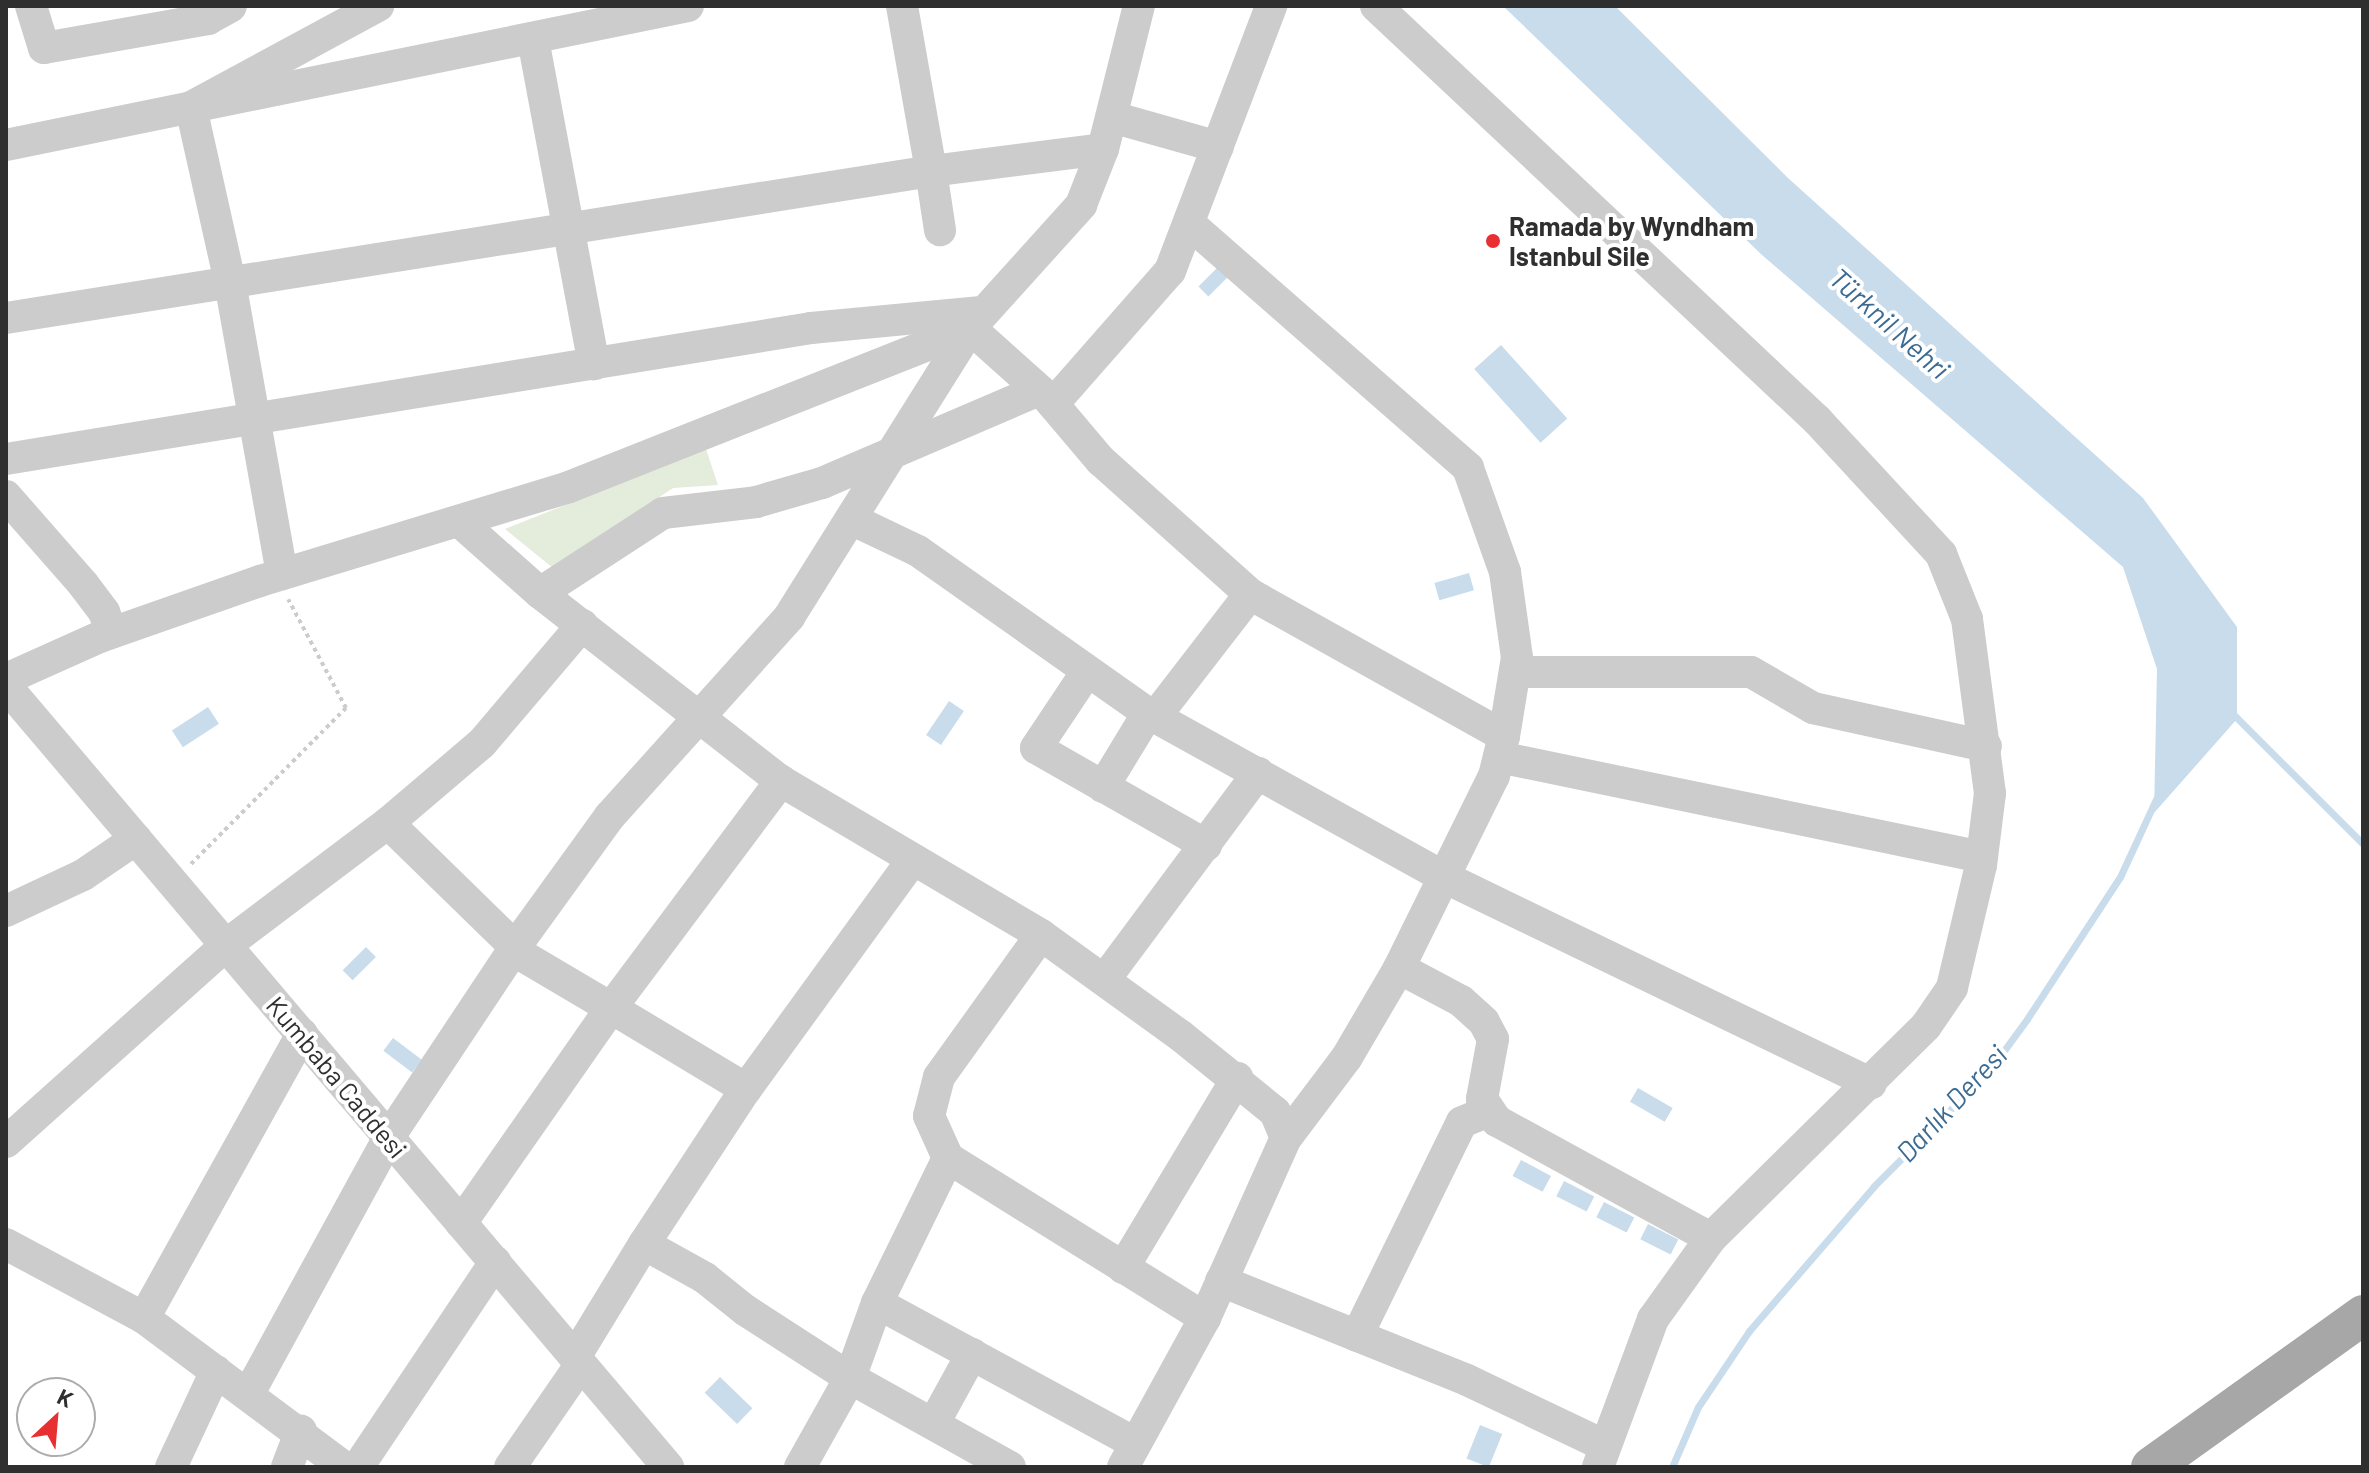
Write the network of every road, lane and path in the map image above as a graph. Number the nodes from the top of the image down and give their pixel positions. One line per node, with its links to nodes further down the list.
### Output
1 (31, 6): 2 (street)
2 (231, 6)
3 (378, 6): 10 (street)
4 (688, 6): 9 (street)
5 (902, 6): 15 (street)
6 (1139, 6): 11 (street)
7 (1271, 6): 13 (street)
8 (1376, 6): 43 (street)
9 (533, 39): 10 (street); 17 (street)
10 (191, 107): 12 (street); 19 (street)
11 (1112, 117): 13 (street); 14 (street)
12 (6, 145)
13 (1218, 147): 16 (street)
14 (1103, 149): 15 (street); 21 (street)
15 (931, 171): 17 (street); 18 (street)
16 (1192, 226): 23 (street); 36 (street)
17 (569, 228): 19 (street); 22 (street)
18 (940, 230)
19 (230, 282): 20 (street); 24 (street)
20 (6, 318)
21 (977, 320): 22 (street); 23 (street); 25 (street); 30 (street)
22 (594, 364): 24 (street)
23 (1046, 397): 25 (street); 33 (street)
24 (252, 416): 26 (street); 31 (street)
25 (889, 452): 27 (street); 29 (street)
26 (6, 459)
27 (841, 474): 29 (street); 32 (street)
28 (6, 496): 35 (street)
29 (857, 509): 37 (street); 41 (street)
30 (459, 521): 31 (street); 32 (street)
31 (279, 575): 35 (street); 53 (path)
32 (540, 593): 34 (street)
33 (1250, 594): 40 (street); 42 (street)
34 (582, 625): 41 (street); 47 (street)
35 (112, 633): 38 (street)
36 (1515, 672): 42 (street); 43 (street)
37 (1086, 673): 40 (street); 46 (street)
38 (6, 679)
39 (6, 686): 48 (street, Kumbaba Caddesi)
40 (1152, 715): 44 (street); 46 (street)
41 (702, 717): 45 (street); 57 (street)
42 (1502, 746): 50 (street); 52 (street)
43 (1986, 746): 50 (street)
44 (1258, 773): 49 (street); 52 (street)
45 (781, 781): 51 (street); 60 (street)
46 (1103, 787): 49 (street)
47 (388, 823): 56 (street); 57 (street)
48 (136, 839): 53 (street, Kumbaba Caddesi); 54 (street)
49 (1206, 845): 59 (street)
50 (1982, 857): 63 (street)
51 (913, 859): 55 (street); 64 (street)
52 (1446, 878): 58 (street); 63 (street)
53 (173, 883): 56 (street, Kumbaba Caddesi)
54 (6, 911)
55 (1041, 935): 59 (street); 69 (street)
56 (226, 945): 61 (street, Kumbaba Caddesi); 68 (street)
57 (514, 949): 60 (street); 66 (street)
58 (1399, 968): 65 (street); 67 (street)
59 (1105, 979): 62 (street)
60 (611, 1008): 64 (street); 70 (street)
61 (302, 1034): 66 (street, Kumbaba Caddesi); 79 (street)
62 (1237, 1078): 67 (street); 75 (street)
63 (1871, 1083): 71 (street)
64 (746, 1089): 73 (street)
65 (1489, 1111): 71 (street); 81 (street)
66 (389, 1137): 70 (street, Kumbaba Caddesi); 86 (street)
67 (1286, 1138): 76 (street)
68 (6, 1142)
69 (948, 1158): 75 (street); 77 (street)
70 (461, 1223): 74 (street, Kumbaba Caddesi)
71 (1711, 1238): 90 (street)
72 (6, 1244): 79 (street)
73 (644, 1244): 83 (street); 85 (street)
74 (495, 1262): 83 (street, Kumbaba Caddesi); 95 (street)
75 (1123, 1268): 80 (street)
76 (1221, 1281): 80 (street); 81 (street)
77 (877, 1303): 82 (street); 85 (street)
78 (2363, 1315): 91 (main road)
79 (144, 1318): 84 (street)
80 (1205, 1318): 89 (street)
81 (1357, 1336): 90 (street)
82 (972, 1354): 87 (street); 89 (street)
83 (578, 1360): 96 (street); 97 (street, Kumbaba Caddesi)
84 (216, 1371): 86 (street); 92 (street)
85 (850, 1378): 87 (street); 98 (street)
86 (249, 1393): 88 (street)
87 (934, 1423): 99 (street)
88 (301, 1431): 93 (street); 94 (street)
89 (1128, 1454)
90 (1600, 1456)
91 (2159, 1465)
92 (171, 1467)
93 (287, 1467)
94 (344, 1467)
95 (358, 1467)
96 (510, 1467)
97 (668, 1467)
98 (800, 1467)
99 (1010, 1467)

